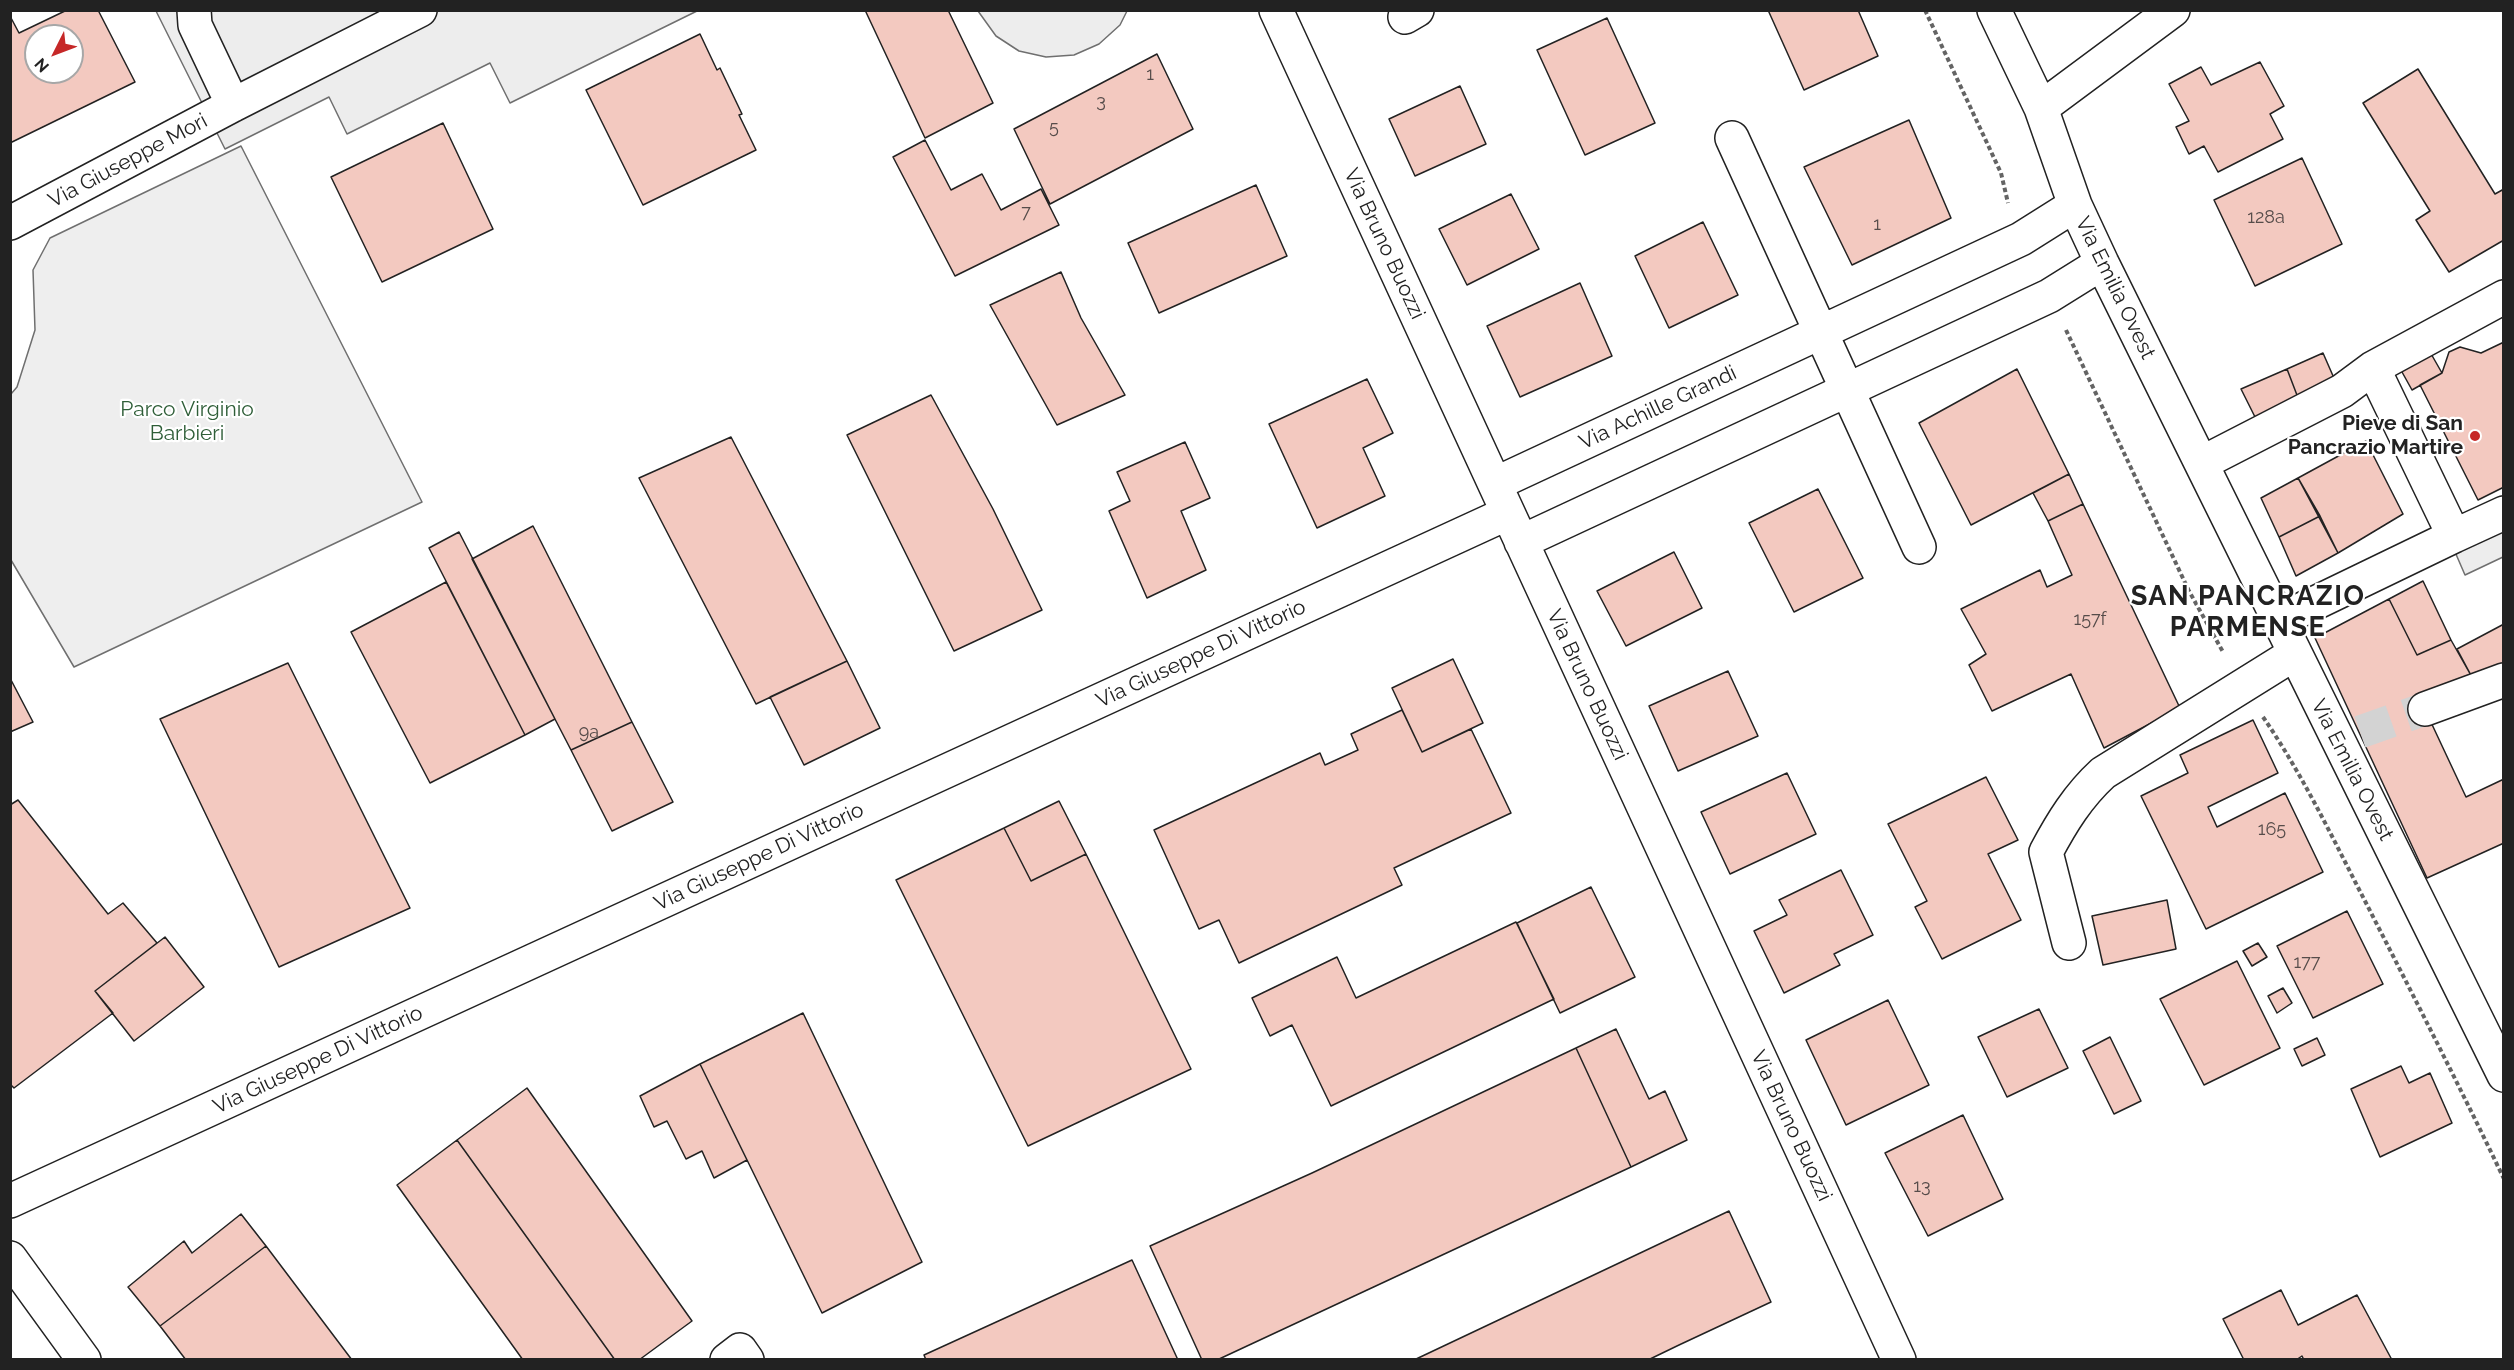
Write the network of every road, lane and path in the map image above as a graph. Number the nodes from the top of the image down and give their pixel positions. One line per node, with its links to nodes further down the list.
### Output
1 (194, 10): 7 (street, Via Giuseppe Mori)
2 (420, 10): 7 (street, Via Giuseppe Mori)
3 (1276, 10): 20 (street, Via Bruno Buozzi)
4 (1924, 10): 12 (path)
5 (1994, 10): 8 (street, Via Emilia Ovest)
6 (2173, 10): 8 (street)
7 (233, 105): 11 (street, Via Giuseppe Mori)
8 (2040, 108): 10 (street, Via Emilia Ovest)
9 (1732, 138): 16 (street)
10 (2075, 205): 12 (street, Via Achille Grandi); 13 (street, Via Emilia Ovest)
11 (15, 227)
12 (2021, 239): 16 (street, Via Achille Grandi)
13 (2102, 263): 14 (street); 19 (street, Via Emilia Ovest)
14 (2049, 296): 18 (street); 28 (path)
15 (2504, 297): 17 (street)
16 (1821, 332): 18 (street); 20 (street, Via Achille Grandi)
17 (2373, 368): 19 (street); 22 (street)
18 (1847, 390): 23 (street); 24 (street)
19 (2202, 463): 25 (street, Via Emilia Ovest)
20 (1502, 499): 23 (street, Via Bruno Buozzi); 33 (street, Via Giuseppe Di Vittorio)
21 (2504, 513): 22 (street)
22 (2454, 536): 25 (street)
23 (1521, 542): 38 (street, Via Bruno Buozzi)
24 (1919, 547)
25 (2278, 621): 26 (street, Via Emilia Ovest)
26 (2294, 654): 28 (street); 31 (street, Via Emilia Ovest)
27 (2504, 680): 29 (street)
28 (2241, 687): 30 (street); 32 (path)
29 (2425, 709)
30 (2069, 943)
31 (2504, 1075)
32 (2504, 1179)
33 (10, 1202)
34 (10, 1258): 35 (street)
35 (84, 1359)
36 (727, 1359): 37 (street)
37 (747, 1359)
38 (1899, 1359)

